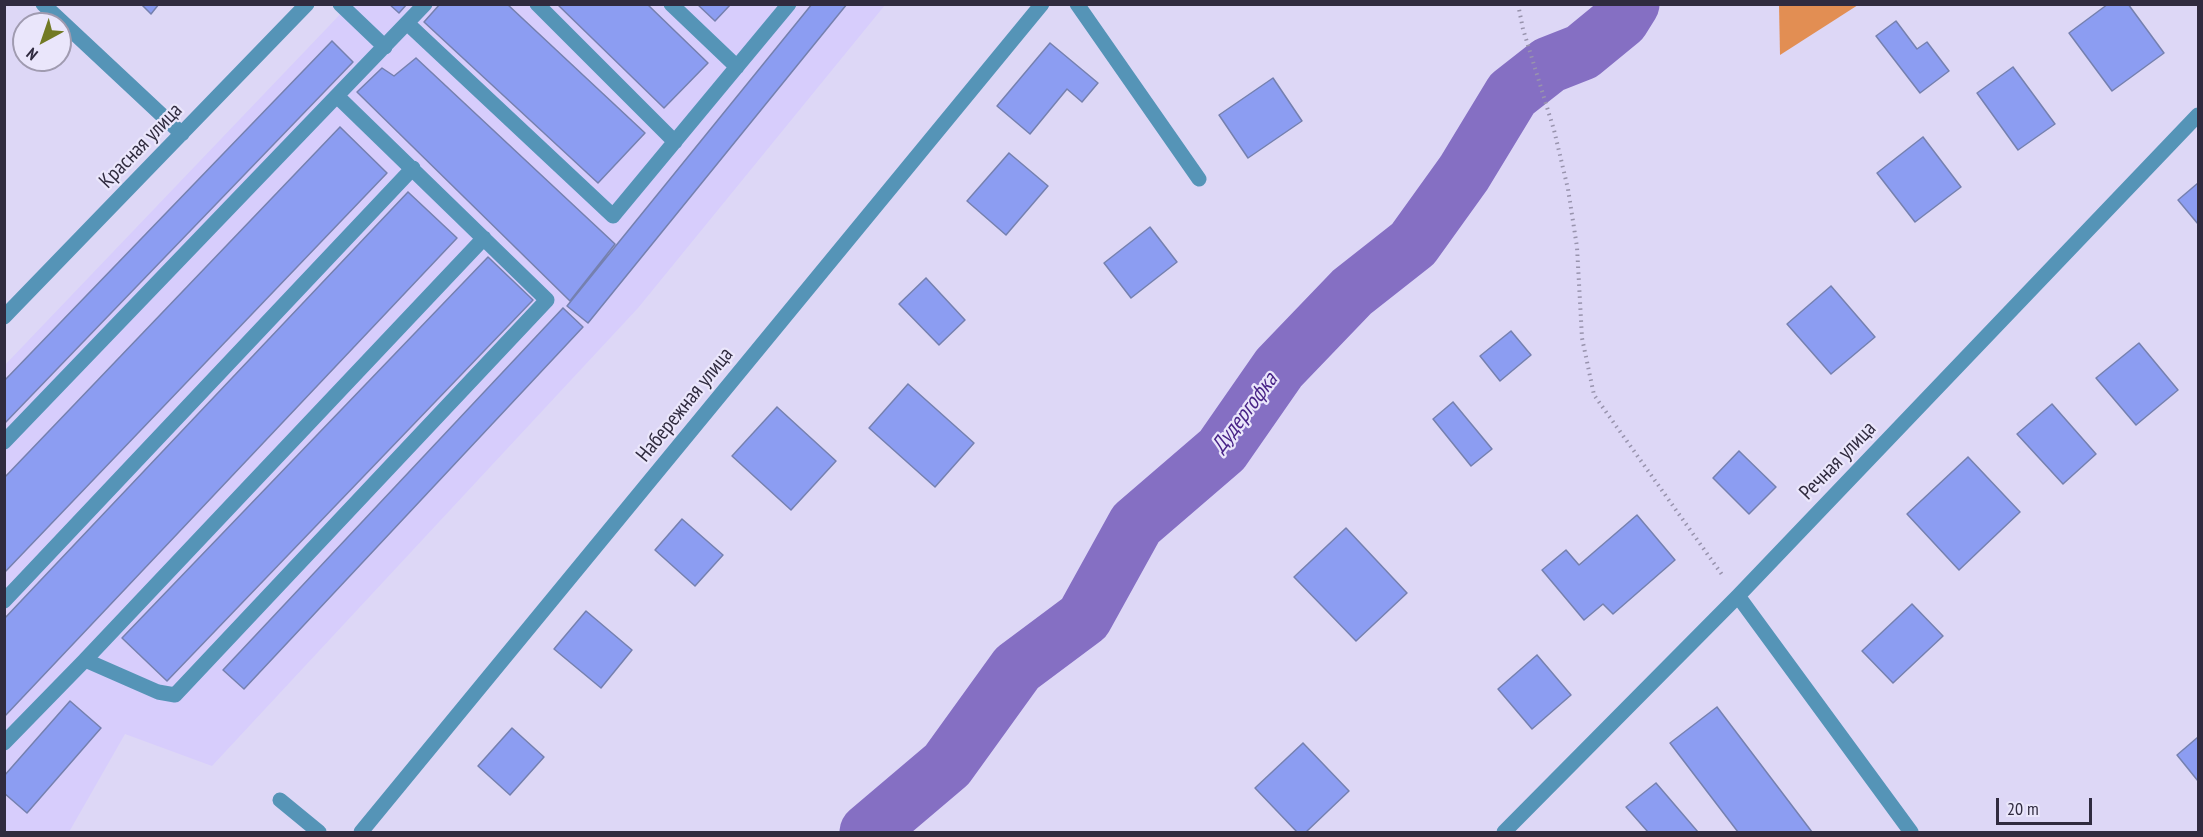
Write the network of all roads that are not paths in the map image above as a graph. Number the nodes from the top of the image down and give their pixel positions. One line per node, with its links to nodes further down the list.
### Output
1 (43, 4): 15 (street)
2 (307, 4): 15 (street, Красная улица)
3 (339, 4): 11 (street)
4 (425, 4): 10 (street)
5 (537, 4): 16 (street)
6 (671, 4): 12 (street)
7 (789, 4): 12 (street)
8 (1042, 4): 28 (street, Набережная улица)
9 (1077, 4): 18 (street)
10 (407, 23): 11 (street); 16 (street)
11 (385, 47): 13 (street)
12 (737, 67): 16 (street)
13 (337, 96): 17 (street); 21 (street)
14 (2199, 115): 22 (street, Речная улица)
15 (182, 134): 20 (street, Красная улица)
16 (675, 142)
17 (413, 168): 19 (street); 23 (street)
18 (1199, 179)
19 (484, 238): 24 (street); 24 (street)
20 (4, 317)
21 (4, 442)
22 (1738, 596): 29 (street, Речная улица); 30 (street)
23 (4, 601)
24 (85, 660): 25 (street)
25 (4, 743)
26 (280, 800): 27 (street)
27 (319, 832)
28 (361, 832)
29 (1504, 832)
30 (1911, 832)

